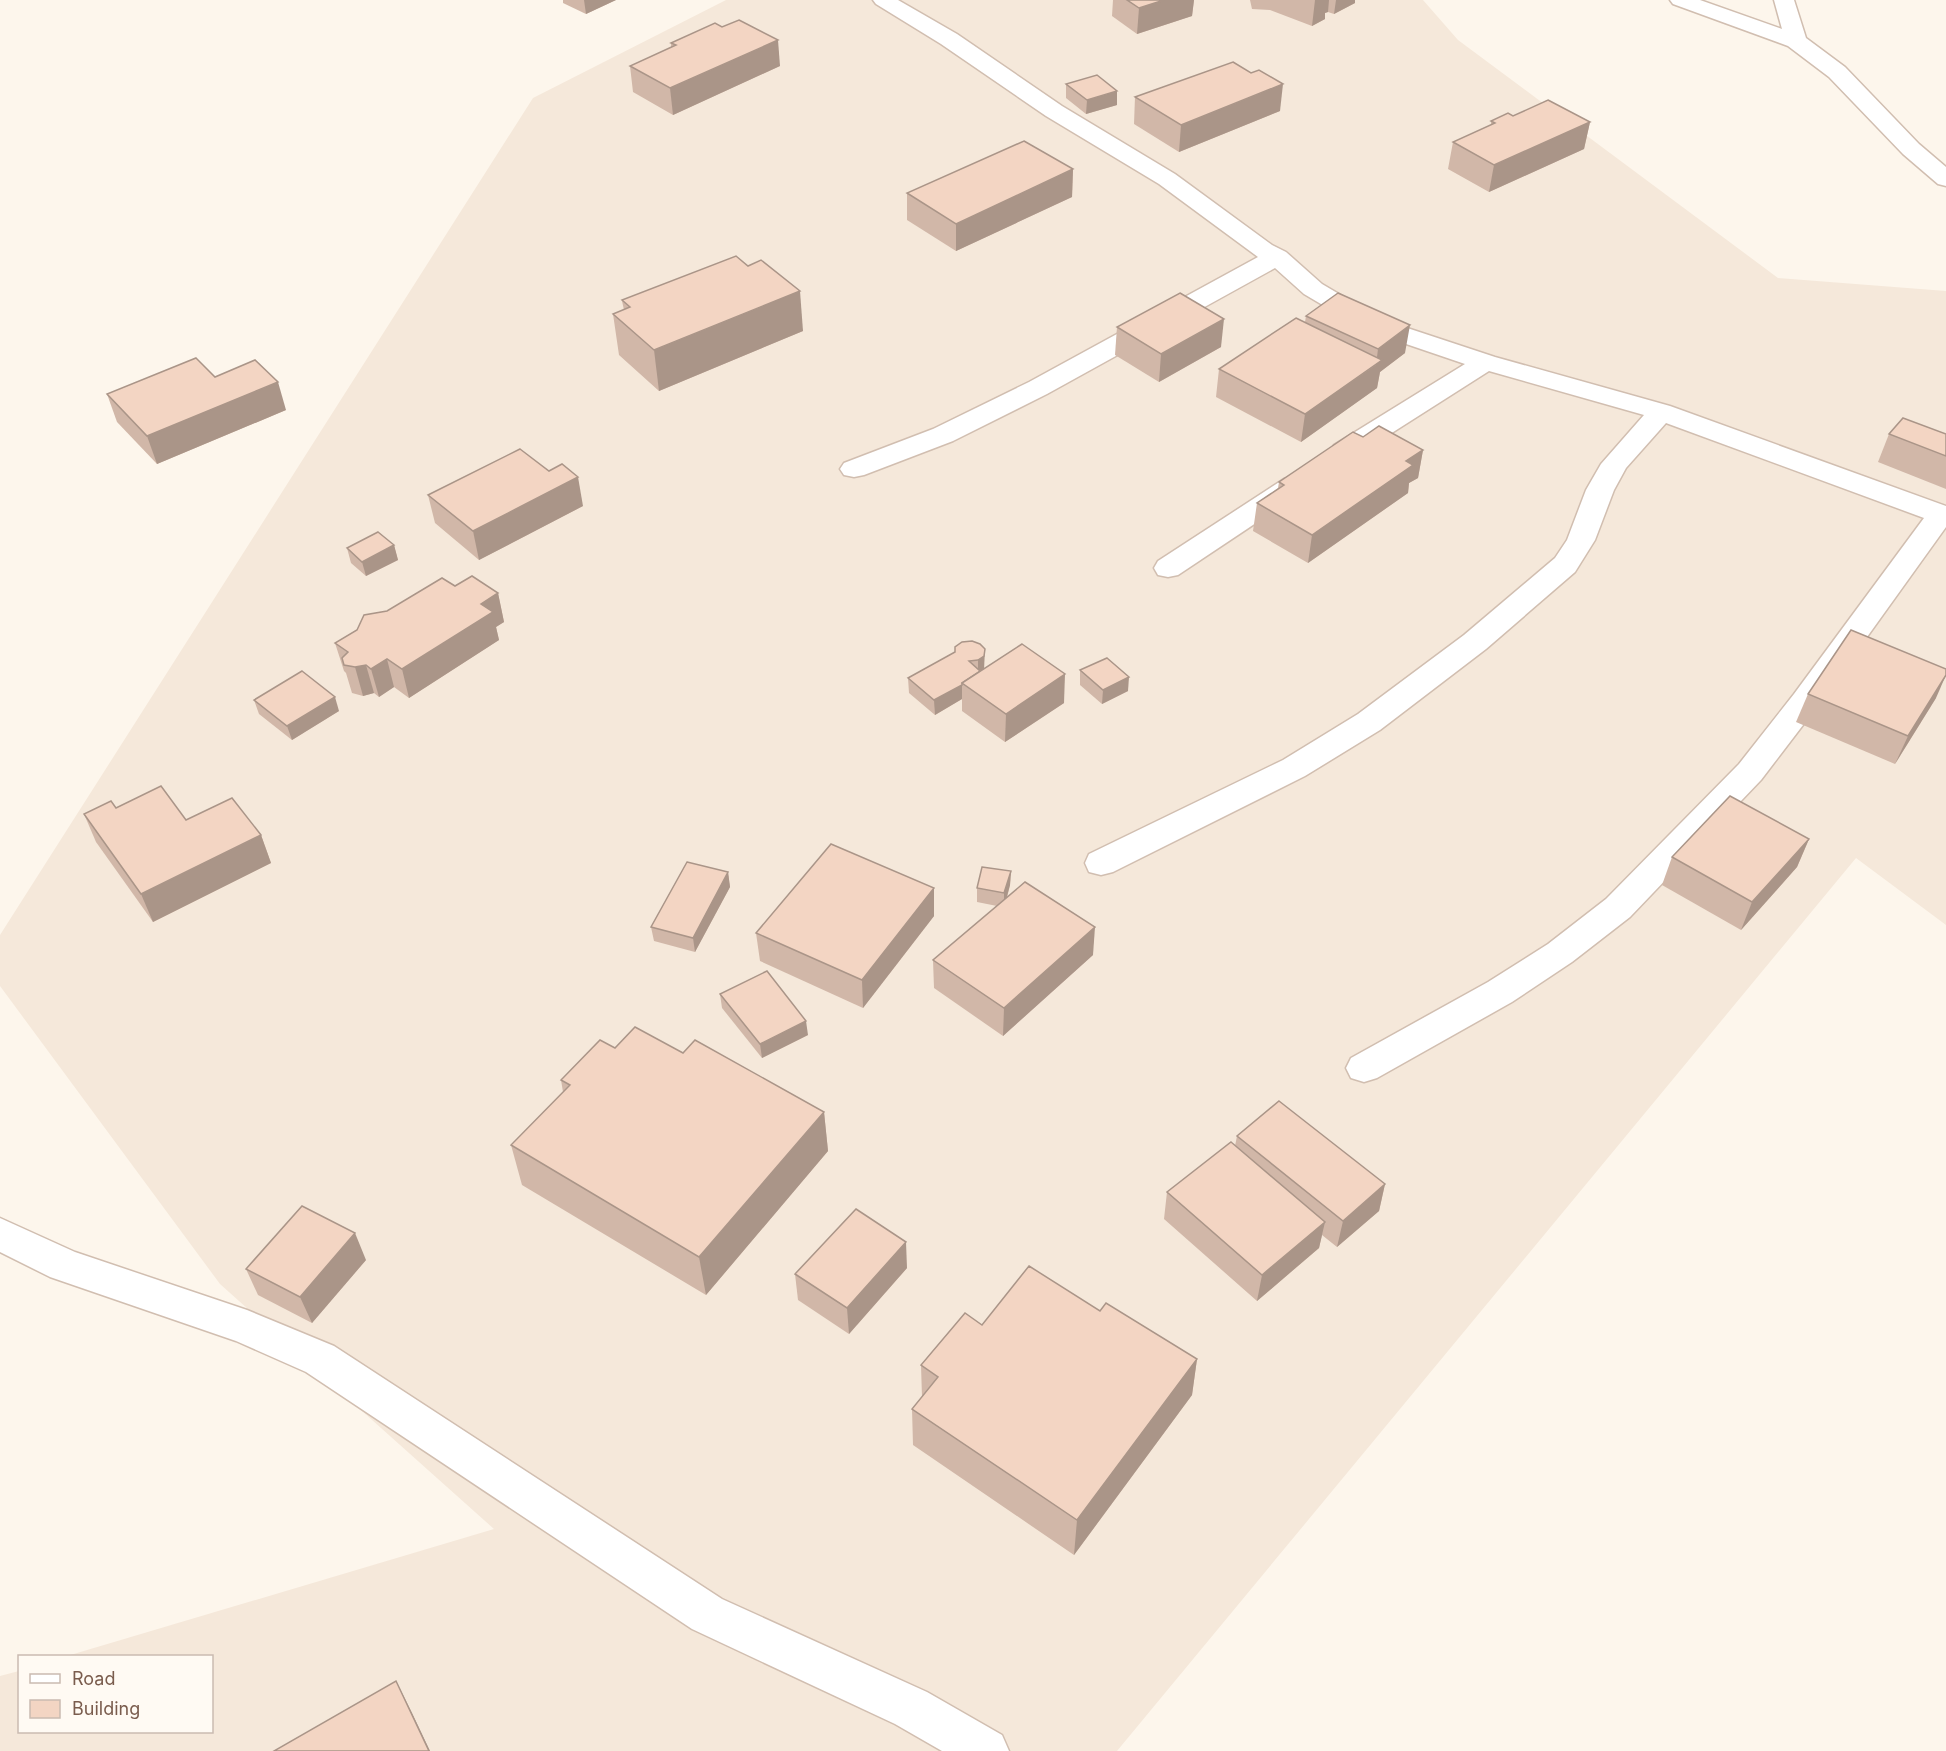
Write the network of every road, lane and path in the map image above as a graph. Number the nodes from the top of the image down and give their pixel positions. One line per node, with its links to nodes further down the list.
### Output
1 (883, 0): 6 (street)
2 (1680, 0): 4 (street)
3 (1784, 0): 4 (street)
4 (1796, 41): 5 (street)
5 (1946, 179)
6 (1277, 257): 7 (street); 9 (street)
7 (1486, 362): 8 (street); 11 (street)
8 (1661, 412): 10 (street); 12 (street)
9 (854, 469)
10 (1944, 515): 13 (street)
11 (1168, 568)
12 (1101, 863)
13 (1364, 1068)
14 (0, 1234): 15 (street)
15 (986, 1751)

